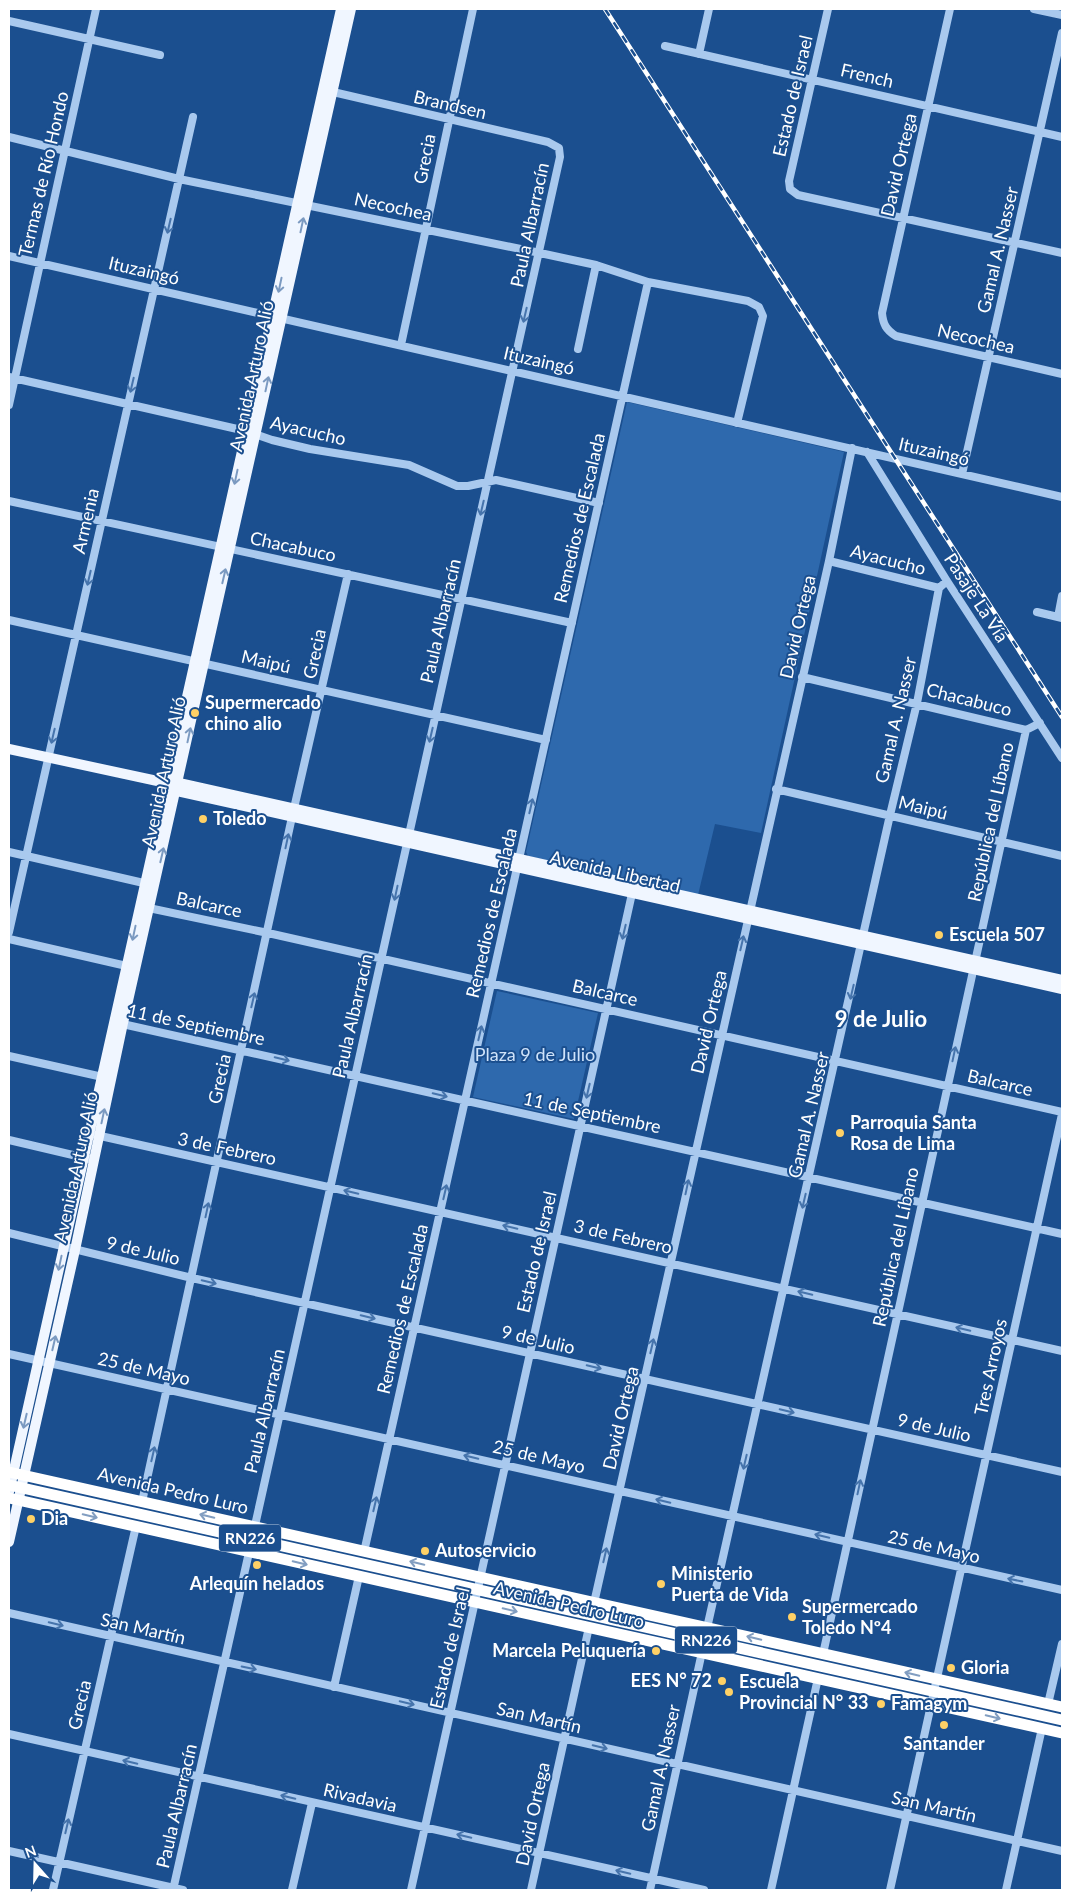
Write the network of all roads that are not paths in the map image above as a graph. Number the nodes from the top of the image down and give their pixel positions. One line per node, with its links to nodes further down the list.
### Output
1 (96, 9): 12 (street, Termas de Río Hondo)
2 (340, 9): 27 (main road, Avenida Arturo Alió)
3 (351, 9): 17 (main road, Avenida Arturo Alió)
4 (473, 9): 20 (street, Grecia)
5 (709, 9): 14 (street)
6 (828, 9): 16 (street, Estado de Israel)
7 (950, 9): 18 (street, David Ortega)
8 (1034, 9): 9 (street)
9 (1062, 15)
10 (9, 21): 12 (street)
11 (1062, 32): 21 (street, Gamal A. Nasser)
12 (90, 38): 15 (street); 25 (street, Termas de Río Hondo)
13 (665, 46): 14 (street, French)
14 (699, 54): 16 (street, French)
15 (160, 55)
16 (812, 79): 18 (street, French); 28 (street, Estado de Israel)
17 (333, 92): 20 (street, Brandsen); 27 (main road, Avenida Arturo Alió)
18 (928, 105): 21 (street, French); 28 (street, David Ortega)
19 (194, 117): 26 (street, Armenia)
20 (448, 120): 24 (street, Brandsen); 29 (street, Grecia)
21 (1040, 132): 23 (street, French); 30 (street, Gamal A. Nasser)
22 (9, 137): 25 (street, Necochea)
23 (1062, 137)
24 (559, 148): 31 (street, Paula Albarracín)
25 (65, 151): 26 (street, Necochea); 34 (street, Termas de Río Hondo)
26 (180, 179): 27 (street, Necochea); 37 (street, Armenia, one-way to 37)
27 (302, 204): 29 (street, Necochea); 38 (main road, Avenida Arturo Alió)
28 (902, 217): 30 (street); 39 (street, David Ortega)
29 (426, 229): 31 (street, Necochea); 40 (street, Grecia)
30 (1015, 242): 32 (street); 42 (street, Gamal A. Nasser)
31 (540, 253): 35 (street, Necochea); 43 (street, Paula Albarracín, one-way to 43)
32 (1062, 253)
33 (9, 256): 34 (street, Ituzaingó)
34 (40, 263): 37 (street, Ituzaingó); 45 (street, Termas de Río Hondo)
35 (596, 265): 36 (street, Necochea); 41 (street)
36 (648, 282): 46 (street, Remedios de Escalada); 49 (street, Necochea)
37 (154, 289): 38 (street, Ituzaingó); 47 (street, Armenia, one-way to 47)
38 (277, 316): 40 (street, Ituzaingó); 50 (main road, Avenida Arturo Alió)
39 (886, 328): 42 (street, Necochea)
40 (401, 345): 43 (street, Ituzaingó)
41 (578, 349)
42 (989, 357): 44 (street, Necochea); 53 (street, Gamal A. Nasser)
43 (513, 370): 46 (street, Ituzaingó); 54 (street, Paula Albarracín)
44 (1062, 374)
45 (12, 377): 47 (street, Ayacucho); 48 (street, Termas de Río Hondo)
46 (623, 396): 49 (street, Ituzaingó); 57 (street, Remedios de Escalada)
47 (127, 404): 50 (street, Ayacucho); 58 (street, Armenia)
48 (9, 405)
49 (737, 423): 51 (street, Ituzaingó)
50 (251, 433): 54 (street, Ayacucho); 59 (main road, Avenida Arturo Alió)
51 (852, 448): 52 (street, Ituzaingó); 60 (street, David Ortega)
52 (866, 452): 53 (street, Ituzaingó); 62 (street, Pasaje La Vía)
53 (962, 474): 55 (street, Ituzaingó)
54 (488, 480): 57 (street, Ayacucho); 65 (street, Paula Albarracín, one-way to 65)
55 (1062, 496)
56 (9, 500): 58 (street, Chacabuco)
57 (599, 503): 69 (street, Remedios de Escalada)
58 (102, 520): 59 (street, Chacabuco); 70 (street, Armenia, one-way to 70)
59 (226, 548): 61 (street, Chacabuco); 71 (main road, Avenida Arturo Alió)
60 (829, 561): 63 (street, Ayacucho); 72 (street, David Ortega)
61 (348, 574): 65 (street, Chacabuco); 73 (street, Grecia)
62 (946, 581): 63 (street); 76 (street, Pasaje La Vía)
63 (939, 588): 74 (street, Gamal A. Nasser)
64 (1062, 596): 67 (street)
65 (462, 598): 69 (street, Chacabuco); 75 (street, Paula Albarracín)
66 (1038, 612): 67 (street)
67 (1060, 617)
68 (9, 620): 70 (street, Maipú)
69 (572, 623): 78 (street, Remedios de Escalada)
70 (76, 635): 71 (street, Maipú); 80 (street, Armenia, one-way to 80)
71 (200, 663): 73 (street, Maipú); 82 (main road, Avenida Arturo Alió)
72 (802, 677): 74 (street, Chacabuco); 83 (street, David Ortega)
73 (323, 690): 75 (street, Maipú); 84 (street, Grecia)
74 (917, 703): 77 (street, Chacabuco); 85 (street, Gamal A. Nasser)
75 (436, 716): 78 (street, Maipú); 86 (street, Paula Albarracín, one-way to 86)
76 (1040, 724): 77 (street, Chacabuco); 81 (street, Pasaje La Vía)
77 (1026, 730): 87 (street, República del Líbano)
78 (546, 740): 91 (street, Remedios de Escalada, one-way to 78)
79 (9, 749): 80 (main road, Avenida Libertad)
80 (48, 758): 82 (main road, Avenida Libertad); 89 (street, Armenia)
81 (1062, 758)
82 (171, 785): 84 (main road, Avenida Libertad); 92 (main road, Avenida Arturo Alió)
83 (776, 790): 85 (street, Maipú); 95 (street, David Ortega)
84 (293, 812): 86 (main road, Avenida Libertad); 97 (street, Grecia, one-way to 84)
85 (890, 815): 87 (street, Maipú); 99 (street, Gamal A. Nasser)
86 (408, 838): 91 (main road, Avenida Libertad); 100 (street, Paula Albarracín, one-way to 100)
87 (1002, 843): 90 (street, Maipú); 101 (street, República del Líbano)
88 (9, 852): 89 (street)
89 (26, 856): 92 (street); 96 (street, Armenia)
90 (1062, 856)
91 (518, 863): 93 (main road, Avenida Libertad); 104 (street, Remedios de Escalada)
92 (150, 884): 94 (main road, Avenida Arturo Alió)
93 (633, 889): 95 (main road, Avenida Libertad); 106 (street, Estado de Israel, one-way to 106)
94 (145, 907): 97 (street, Balcarce); 102 (main road, Avenida Arturo Alió)
95 (748, 914): 99 (main road, Avenida Libertad); 108 (street, David Ortega, one-way to 95)
96 (9, 932)
97 (268, 933): 100 (street, Balcarce); 109 (street, Grecia, one-way to 97)
98 (9, 939): 102 (street)
99 (863, 940): 101 (main road, Avenida Libertad); 111 (street, Gamal A. Nasser, one-way to 111)
100 (382, 958): 104 (street, Balcarce); 112 (street, Paula Albarracín)
101 (974, 965): 103 (main road, Avenida Libertad); 105 (main road, Avenida Libertad); 114 (street, República del Líbano, one-way to 101)
102 (131, 967): 107 (main road, Avenida Arturo Alió)
103 (1062, 980)
104 (491, 983): 106 (street, Balcarce); 115 (street, Remedios de Escalada, one-way to 104)
105 (1062, 989)
106 (606, 1009): 108 (street, Balcarce); 117 (street, Estado de Israel, one-way to 117)
107 (119, 1023): 109 (street, 11 de Septiembre); 113 (main road, Avenida Arturo Alió)
108 (721, 1035): 111 (street, Balcarce); 120 (street, David Ortega)
109 (241, 1050): 112 (street, 11 de Septiembre, one-way to 112); 123 (street, Grecia)
110 (9, 1056): 113 (street)
111 (836, 1061): 114 (street, Balcarce); 124 (street, Gamal A. Nasser)
112 (355, 1076): 115 (street, 11 de Septiembre, one-way to 115); 125 (street, Paula Albarracín)
113 (106, 1078): 118 (main road, Avenida Arturo Alió)
114 (947, 1086): 116 (street, Balcarce); 126 (street, República del Líbano)
115 (465, 1101): 117 (street, 11 de Septiembre); 127 (street, Remedios de Escalada, one-way to 115)
116 (1062, 1113): 128 (street, Tres Arroyos)
117 (581, 1125): 120 (street, 11 de Septiembre); 131 (street, Estado de Israel)
118 (94, 1135): 121 (main road, Avenida Arturo Alió); 122 (main road, Avenida Arturo Alió); 123 (street, 3 de Febrero)
119 (9, 1140): 121 (street)
120 (695, 1151): 124 (street, 11 de Septiembre); 134 (street, David Ortega, one-way to 120)
121 (83, 1157): 122 (street); 132 (main road, Avenida Arturo Alió)
122 (94, 1160): 133 (main road, Avenida Arturo Alió)
123 (218, 1162): 125 (street, 3 de Febrero); 135 (street, Grecia, one-way to 123)
124 (810, 1178): 126 (street, 11 de Septiembre); 136 (street, Gamal A. Nasser, one-way to 136)
125 (331, 1187): 127 (street, 3 de Febrero, one-way to 125); 137 (street, Paula Albarracín)
126 (922, 1203): 128 (street, 11 de Septiembre); 138 (street, República del Líbano)
127 (440, 1212): 131 (street, 3 de Febrero, one-way to 127); 139 (street, Remedios de Escalada)
128 (1037, 1228): 130 (street, 11 de Septiembre); 140 (street, Tres Arroyos)
129 (9, 1233): 132 (street, 9 de Julio)
130 (1062, 1234)
131 (556, 1238): 134 (street, 3 de Febrero); 142 (street, Estado de Israel)
132 (64, 1245): 133 (street, 9 de Julio); 144 (main road, Avenida Arturo Alió, one-way to 144)
133 (75, 1250): 135 (street, 9 de Julio); 145 (main road, Avenida Arturo Alió, one-way to 133)
134 (670, 1263): 136 (street, 3 de Febrero); 146 (street, David Ortega, one-way to 134)
135 (192, 1278): 137 (street, 9 de Julio, one-way to 137); 147 (street, Grecia)
136 (784, 1289): 138 (street, 3 de Febrero, one-way to 136); 148 (street, Gamal A. Nasser)
137 (305, 1303): 139 (street, 9 de Julio, one-way to 139); 149 (street, Paula Albarracín)
138 (897, 1314): 140 (street, 3 de Febrero, one-way to 138); 150 (street, República del Líbano)
139 (414, 1327): 142 (street, 9 de Julio); 151 (street, Remedios de Escalada)
140 (1012, 1340): 141 (street, 3 de Febrero); 152 (street, Tres Arroyos)
141 (1062, 1351)
142 (530, 1353): 146 (street, 9 de Julio, one-way to 146); 153 (street, Estado de Israel)
143 (9, 1354): 144 (street, 25 de Mayo)
144 (39, 1360): 145 (street, 25 de Mayo); 155 (main road, Avenida Arturo Alió, one-way to 155)
145 (50, 1363): 147 (street, 25 de Mayo); 155 (main road, Avenida Arturo Alió)
146 (645, 1379): 148 (street, 9 de Julio); 157 (street, David Ortega)
147 (168, 1390): 149 (street, 25 de Mayo); 159 (street, Grecia, one-way to 147)
148 (758, 1404): 150 (street, 9 de Julio, one-way to 150); 160 (street, Gamal A. Nasser, one-way to 160)
149 (280, 1415): 151 (street, 25 de Mayo); 162 (street, Paula Albarracín)
150 (872, 1429): 152 (street, 9 de Julio); 165 (street, República del Líbano, one-way to 150)
151 (389, 1439): 153 (street, 25 de Mayo, one-way to 151); 167 (street, Remedios de Escalada, one-way to 151)
152 (987, 1455): 154 (street, 9 de Julio); 168 (street, Tres Arroyos)
153 (506, 1466): 157 (street, 25 de Mayo); 170 (street, Estado de Israel)
154 (1062, 1472)
155 (15, 1474): 156 (main road, Avenida Arturo Alió); 159 (highway, Avenida Pedro Luro)
156 (12, 1487): 158 (main road, Avenida Arturo Alió); 163 (highway, Avenida Pedro Luro / RN226)
157 (620, 1491): 160 (street, 25 de Mayo, one-way to 157); 174 (street, David Ortega, one-way to 157)
158 (13, 1499): 161 (highway, Avenida Pedro Luro, one-way to 161); 164 (main road, Avenida Arturo Alió)
159 (142, 1502): 162 (highway, Avenida Pedro Luro, one-way to 159)
160 (733, 1516): 165 (street, 25 de Mayo, one-way to 160); 177 (street, Gamal A. Nasser)
161 (136, 1526): 166 (highway, Avenida Pedro Luro); 178 (street, Grecia)
162 (255, 1527): 163 (street, Paula Albarracín); 167 (highway, Avenida Pedro Luro)
163 (252, 1539): 166 (street, Paula Albarracín); 171 (highway, Avenida Pedro Luro / RN226)
164 (9, 1542)
165 (847, 1542): 168 (street, 25 de Mayo); 181 (street, República del Líbano)
166 (250, 1551): 169 (highway, Avenida Pedro Luro, one-way to 169); 182 (street, Paula Albarracín)
167 (364, 1552): 170 (highway, Avenida Pedro Luro, one-way to 167)
168 (961, 1569): 172 (street, 25 de Mayo, one-way to 168); 184 (street, Tres Arroyos)
169 (359, 1576): 173 (highway, Avenida Pedro Luro); 185 (street)
170 (481, 1578): 171 (street, Estado de Israel); 174 (highway, Avenida Pedro Luro)
171 (479, 1590): 173 (street, Estado de Israel); 186 (highway, Avenida Pedro Luro / RN226)
172 (1062, 1590)
173 (476, 1602): 176 (highway, Avenida Pedro Luro, one-way to 176); 190 (street, Estado de Israel)
174 (594, 1603): 177 (highway, Avenida Pedro Luro)
175 (9, 1613): 178 (street, San Martín, one-way to 178)
176 (589, 1627): 180 (highway, Avenida Pedro Luro); 195 (street, David Ortega)
177 (707, 1628): 181 (highway, Avenida Pedro Luro, one-way to 177)
178 (111, 1638): 182 (street, San Martín); 196 (street, Grecia)
179 (1062, 1644): 188 (street)
180 (702, 1652): 183 (highway, Avenida Pedro Luro); 197 (street, Gamal A. Nasser)
181 (822, 1654): 184 (highway, Avenida Pedro Luro, one-way to 181)
182 (224, 1663): 185 (street, San Martín, one-way to 185); 198 (street, Paula Albarracín)
183 (818, 1678): 187 (highway, Avenida Pedro Luro); 199 (street)
184 (936, 1679): 186 (street, Tres Arroyos); 188 (highway, Avenida Pedro Luro)
185 (334, 1687): 190 (street, San Martín, one-way to 190)
186 (933, 1691): 187 (street, Tres Arroyos); 191 (highway, Avenida Pedro Luro / RN226)
187 (930, 1703): 192 (highway, Avenida Pedro Luro, one-way to 192); 201 (street, Tres Arroyos)
188 (1048, 1704): 189 (highway, Avenida Pedro Luro)
189 (1062, 1707)
190 (450, 1713): 195 (street, San Martín); 202 (street, Estado de Israel)
191 (1062, 1720)
192 (1042, 1728): 193 (highway, Avenida Pedro Luro); 203 (street)
193 (1062, 1733)
194 (9, 1734): 196 (street, Rivadavia)
195 (565, 1739): 197 (street, San Martín, one-way to 197); 206 (street, David Ortega)
196 (84, 1752): 198 (street, Rivadavia, one-way to 196); 207 (street, Grecia, one-way to 196)
197 (677, 1765): 199 (street, San Martín); 208 (street, Gamal A. Nasser)
198 (199, 1777): 200 (street, Rivadavia, one-way to 198); 209 (street, Paula Albarracín)
199 (794, 1791): 201 (street, San Martín); 217 (street)
200 (312, 1802): 202 (street, Rivadavia); 212 (street)
201 (904, 1816): 203 (street, San Martín); 218 (street, Tres Arroyos)
202 (425, 1828): 206 (street, Rivadavia, one-way to 202); 213 (street, Estado de Israel)
203 (1017, 1841): 205 (street, San Martín); 219 (street)
204 (9, 1851): 207 (street)
205 (1062, 1851)
206 (540, 1853): 208 (street, Rivadavia, one-way to 206); 214 (street, David Ortega)
207 (59, 1862): 209 (street); 210 (street, Grecia)
208 (652, 1879): 215 (street, Gamal A. Nasser); 216 (street, Rivadavia)
209 (174, 1889): 211 (street)
210 (53, 1890)
211 (183, 1890)
212 (292, 1890)
213 (411, 1890)
214 (531, 1890)
215 (650, 1890)
216 (704, 1890)
217 (771, 1890)
218 (890, 1890)
219 (1006, 1890)

